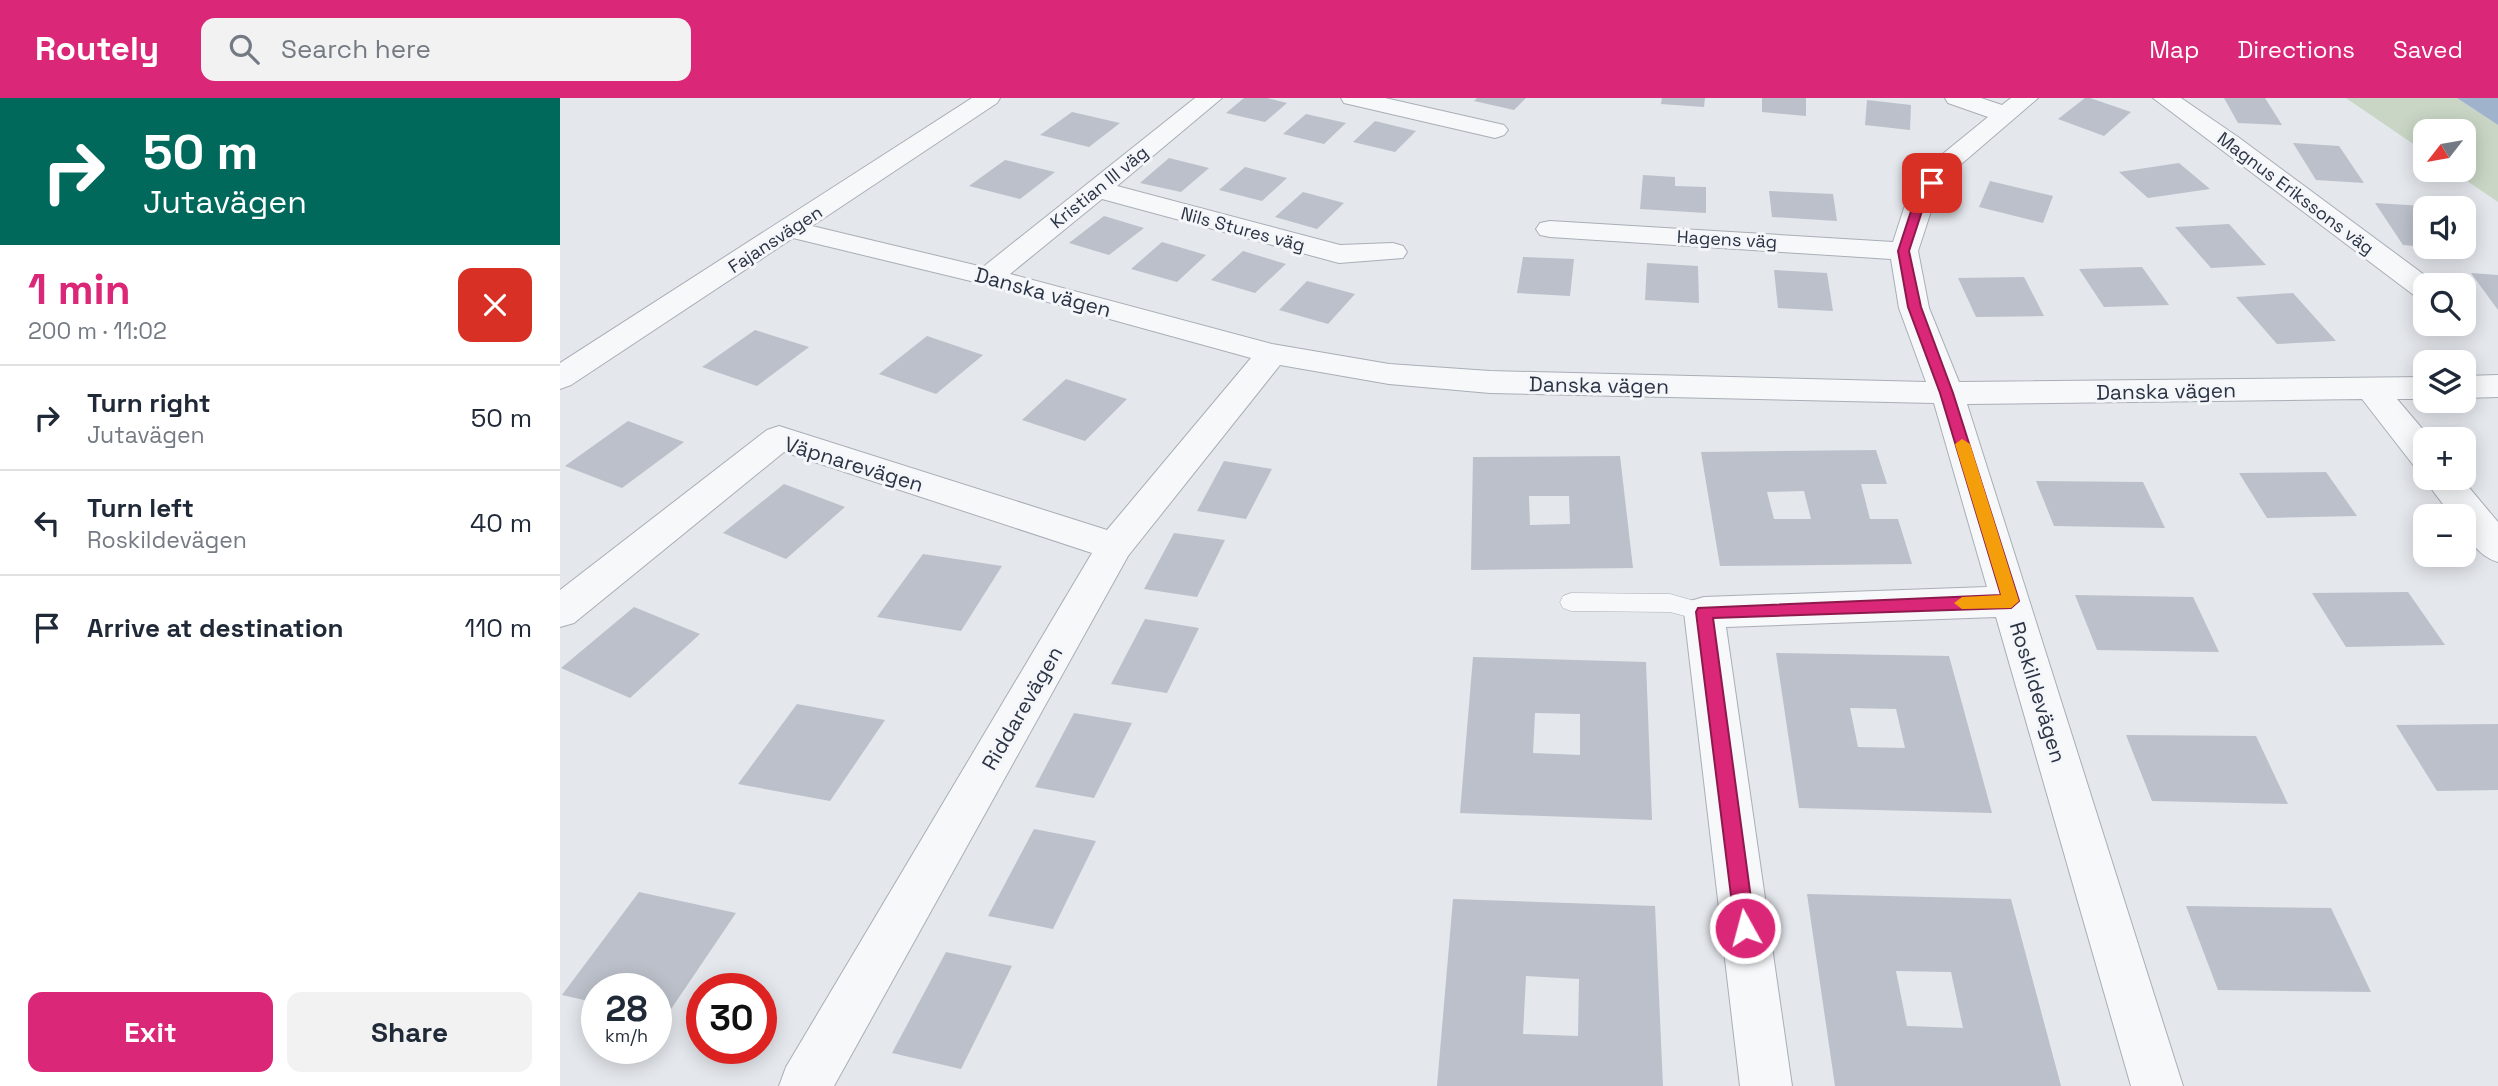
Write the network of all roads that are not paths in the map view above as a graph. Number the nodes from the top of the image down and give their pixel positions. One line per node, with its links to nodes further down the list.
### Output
1 (988, 98): 9 (street, Fajansvägen)
2 (1210, 98): 8 (street, Kristian III väg)
3 (1353, 98): 7 (street)
4 (1957, 98): 6 (street)
5 (2165, 98): 14 (street, Magnus Erikssons väg)
6 (2015, 106): 11 (street)
7 (1495, 130)
8 (1096, 189): 12 (street, Nils Stures väg); 13 (street, Kristian III väg)
9 (791, 229): 13 (street, Danska vägen); 16 (street, Fajansvägen)
10 (1550, 229): 11 (street, Hagens väg)
11 (1903, 251): 21 (street, Roskildevägen)
12 (1393, 252)
13 (988, 277): 15 (street, Danska vägen)
14 (2413, 280)
15 (1272, 354): 21 (street, Danska vägen); 24 (street, Riddarevägen)
16 (560, 378)
17 (2498, 386): 18 (street)
18 (2476, 387)
19 (2413, 388): 20 (street, Danska vägen)
20 (2371, 389): 21 (street, Danska vägen); 22 (street)
21 (1947, 393): 26 (street, Roskildevägen)
22 (2413, 441)
23 (2452, 490): 25 (street)
24 (1115, 546): 28 (street, Väpnarevägen); 30 (street, Riddarevägen)
25 (2498, 548)
26 (2011, 601): 29 (street); 32 (street, Roskildevägen)
27 (1571, 602): 29 (lane)
28 (560, 612)
29 (1704, 612): 31 (street)
30 (805, 1086)
31 (1766, 1086)
32 (2157, 1086)

